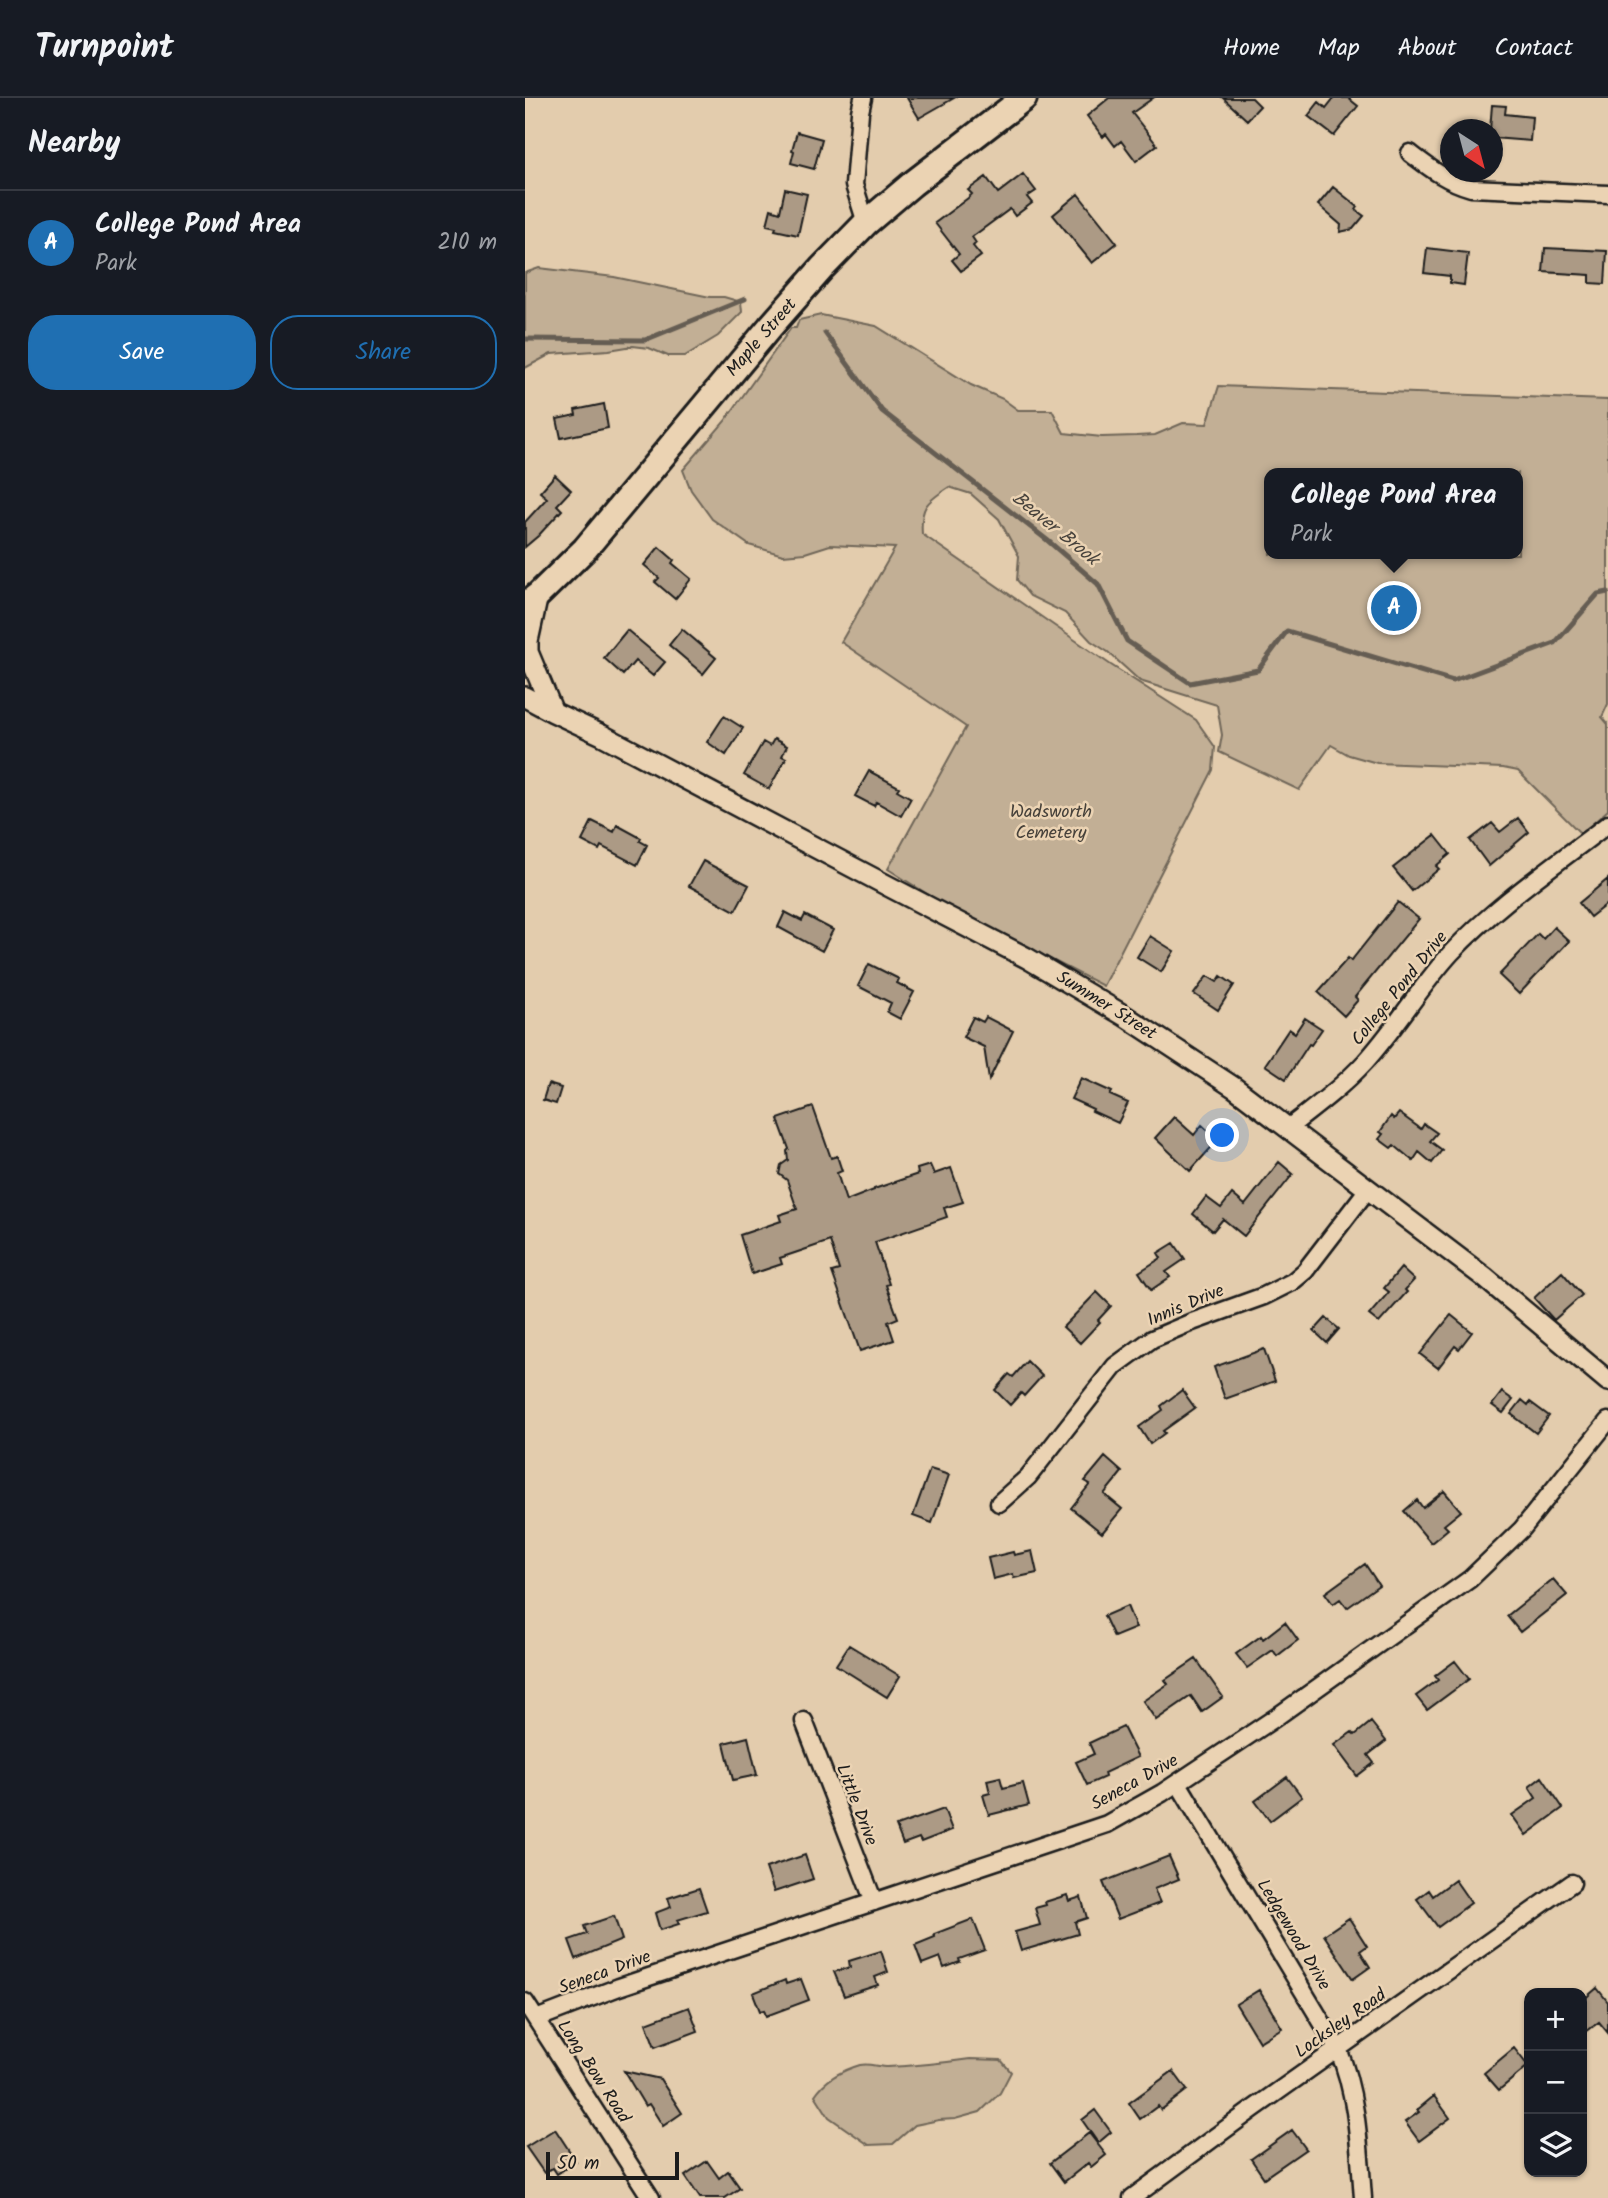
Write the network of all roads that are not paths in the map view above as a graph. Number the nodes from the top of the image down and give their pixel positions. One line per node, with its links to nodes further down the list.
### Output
1 (863, 98): 5 (street)
2 (1024, 98): 5 (main road, Maple Street)
3 (1410, 153): 4 (street)
4 (1608, 194)
5 (866, 223): 6 (main road, Maple Street)
6 (531, 600): 8 (street)
7 (525, 697): 8 (street, Summer Street)
8 (553, 712): 10 (street, Summer Street)
9 (1608, 824): 10 (street, College Pond Drive)
10 (1288, 1128): 11 (street, Summer Street)
11 (1368, 1188): 12 (street, Summer Street); 14 (street, Innis Drive)
12 (1608, 1381)
13 (1608, 1421): 16 (street, Seneca Drive)
14 (999, 1503)
15 (804, 1721): 18 (street, Little Drive)
16 (1178, 1783): 18 (street, Seneca Drive); 21 (street, Ledgewood Drive)
17 (1572, 1883): 21 (street, Locksley Road)
18 (874, 1902): 20 (street, Seneca Drive)
19 (525, 2002): 20 (street, Long Bow Road)
20 (536, 2018): 22 (street, Long Bow Road)
21 (1338, 2049): 23 (street, Locksley Road); 24 (street, Ledgewood Drive)
22 (651, 2198)
23 (1132, 2198)
24 (1363, 2198)

